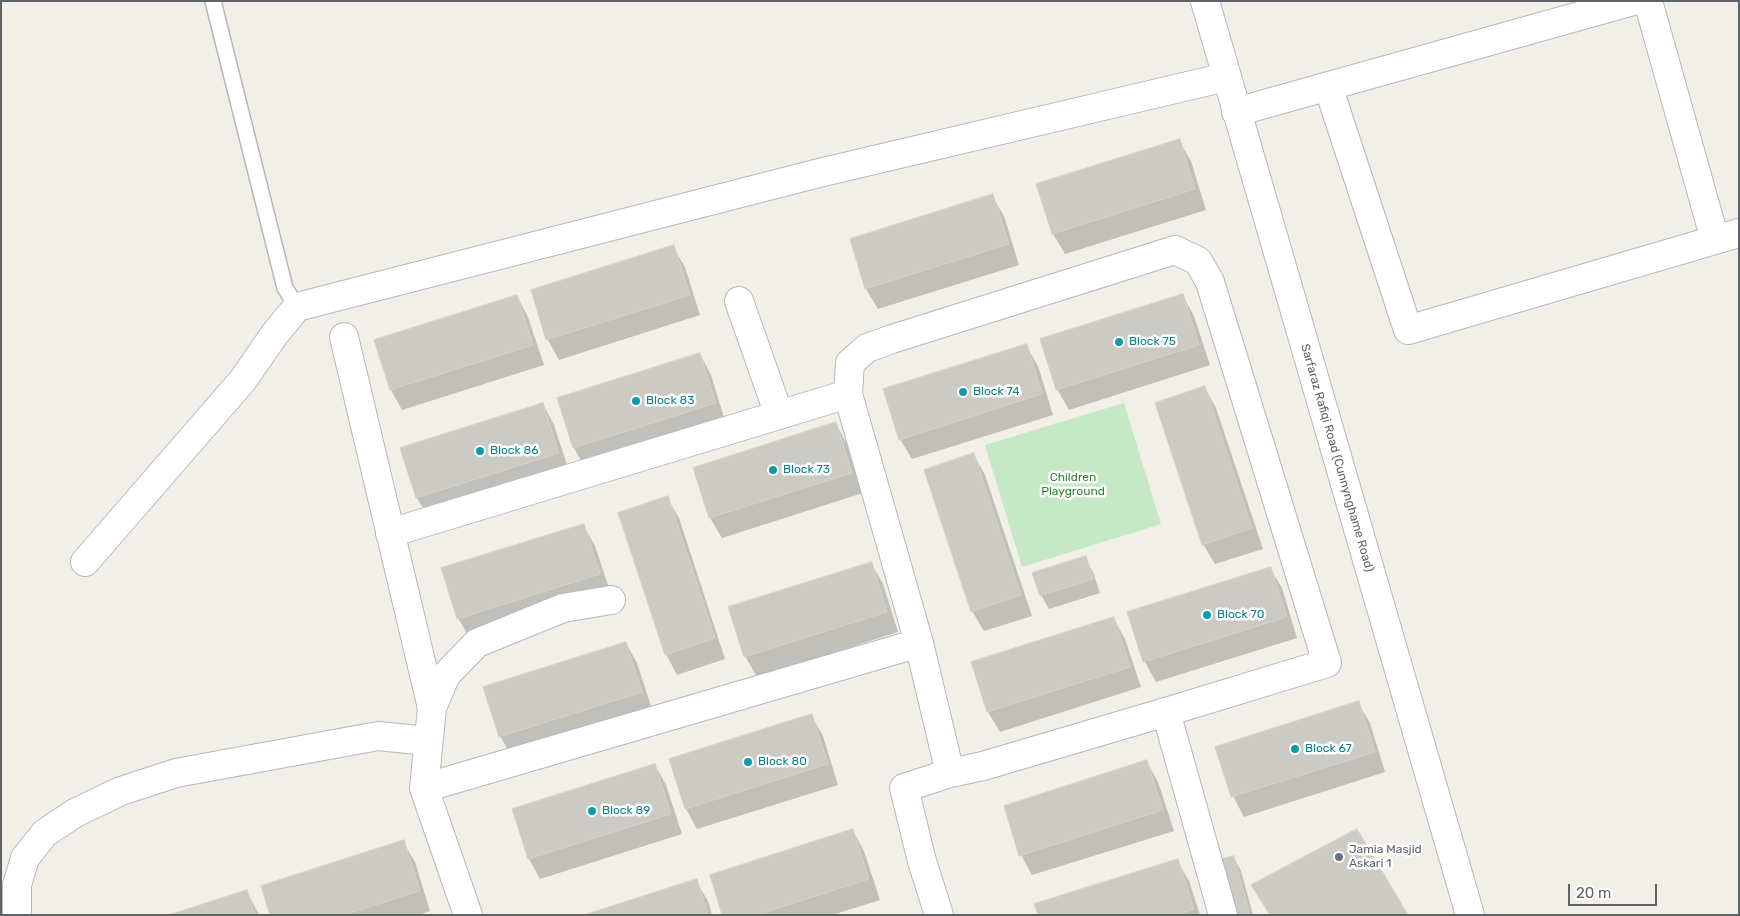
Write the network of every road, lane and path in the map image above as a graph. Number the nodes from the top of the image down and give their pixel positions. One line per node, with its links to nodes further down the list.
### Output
1 (213, 1): 10 (lane)
2 (1205, 1): 5 (street, Sarfaraz Rafiqi Road (Cunnynghame Road))
3 (1633, 1): 6 (street)
4 (1648, 1): 8 (street)
5 (1226, 77): 7 (street, Sarfaraz Rafiqi Road (Cunnynghame Road)); 10 (street)
6 (1328, 86): 7 (street); 8 (street)
7 (1236, 112): 27 (street, Sarfaraz Rafiqi Road (Cunnynghame Road))
8 (1727, 237)
9 (738, 301): 13 (street)
10 (297, 307): 15 (street)
11 (344, 337): 14 (street)
12 (848, 394): 13 (street); 17 (street); 19 (street)
13 (780, 415): 14 (street)
14 (390, 533): 18 (street)
15 (85, 562)
16 (612, 600): 18 (street)
17 (919, 643): 21 (street); 22 (street)
18 (432, 708): 20 (street)
19 (1166, 712): 21 (street); 26 (street)
20 (428, 742): 22 (street); 23 (street)
21 (950, 773): 25 (street)
22 (424, 788): 24 (street)
23 (17, 915)
24 (468, 915)
25 (939, 915)
26 (1223, 915)
27 (1470, 915)

